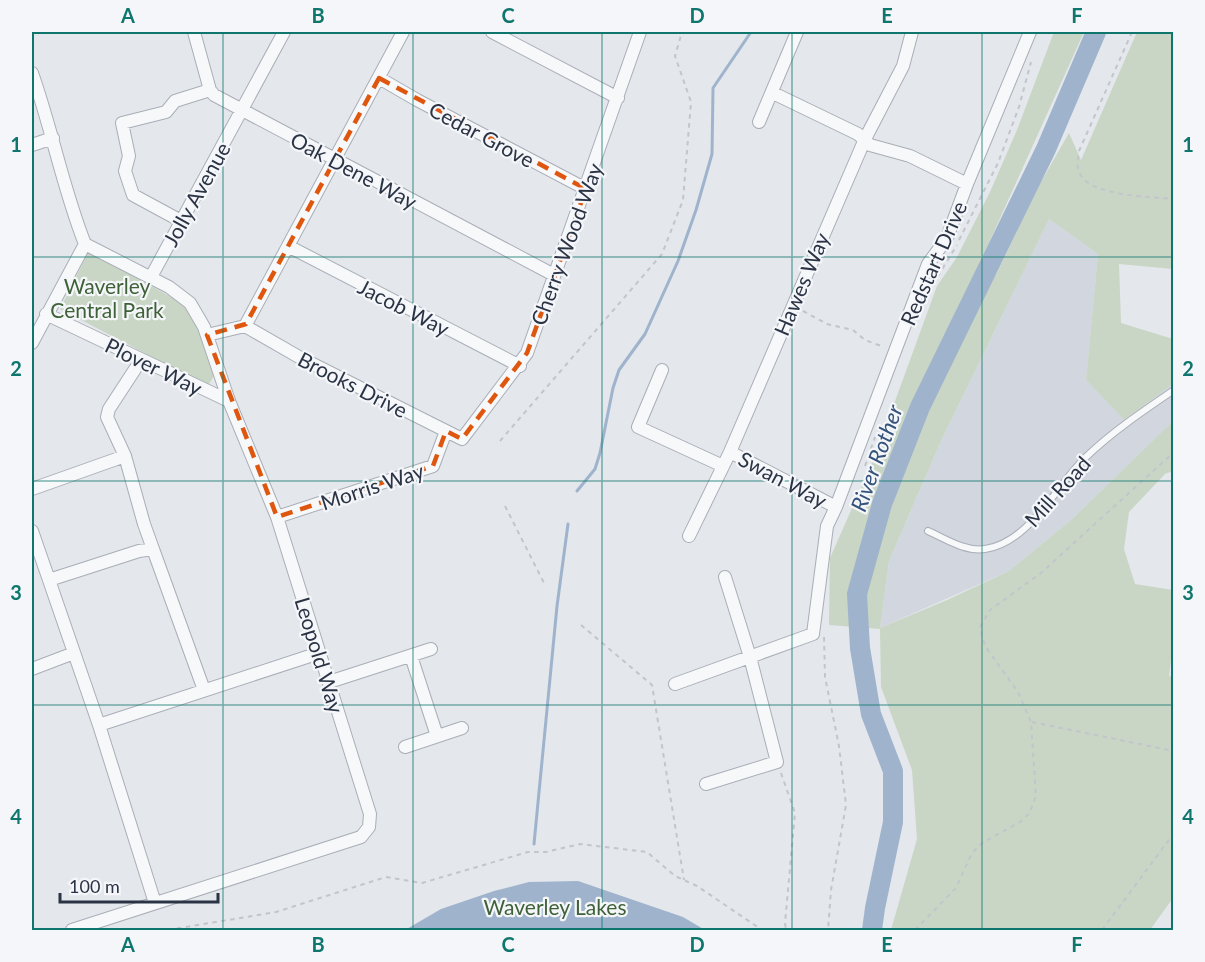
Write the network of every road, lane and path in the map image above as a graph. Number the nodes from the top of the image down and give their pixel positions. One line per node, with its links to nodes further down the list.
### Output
1 (194, 32): 14 (street)
2 (284, 32): 17 (street, Jolly Avenue)
3 (403, 32): 13 (street)
4 (492, 32): 16 (street)
5 (640, 32): 16 (street, Cherry Wood Way)
6 (682, 32): 47 (path)
7 (797, 32): 15 (street)
8 (912, 32): 20 (street, Hawes Way)
9 (1030, 32): 23 (street, Redstart Drive)
10 (1132, 32): 25 (path)
11 (1032, 56): 31 (path)
12 (32, 73): 19 (street)
13 (379, 78): 22 (street); 24 (street, Cedar Grove)
14 (210, 90): 17 (street, Oak Dene Way); 26 (street)
15 (773, 93): 18 (street); 20 (street)
16 (618, 98): 24 (street, Cherry Wood Way)
17 (242, 111): 22 (street, Oak Dene Way); 26 (street, Jolly Avenue)
18 (759, 122)
19 (53, 138): 21 (street); 27 (street)
20 (865, 139): 23 (street); 32 (street, Hawes Way)
21 (32, 145)
22 (333, 160): 28 (street); 29 (street, Oak Dene Way)
23 (967, 184): 38 (street, Redstart Drive)
24 (586, 189): 29 (street, Cherry Wood Way)
25 (1173, 199)
26 (181, 221): 30 (street, Jolly Avenue)
27 (86, 244): 30 (street, Leopold Way); 33 (street)
28 (288, 246): 34 (street); 40 (street, Jacob Way)
29 (554, 275): 40 (street, Cherry Wood Way)
30 (151, 277): 36 (street, Leopold Way)
31 (932, 286)
32 (792, 307): 38 (path); 48 (street, Hawes Way)
33 (46, 314): 35 (street); 39 (street, Plover Way)
34 (245, 326): 36 (street); 44 (street, Brooks Drive)
35 (35, 327): 37 (street)
36 (207, 335): 43 (street, Leopold Way)
37 (32, 343)
38 (895, 351): 55 (street, Redstart Drive)
39 (141, 360): 43 (street, Plover Way); 50 (street)
40 (520, 366): 46 (street, Cherry Wood Way)
41 (662, 370): 51 (street)
42 (1173, 390): 58 (lane, Mill Road)
43 (229, 401): 56 (street, Leopold Way)
44 (446, 431): 46 (street, Brooks Drive); 56 (street, Morris Way)
45 (876, 434): 52 (path)
46 (462, 440)
47 (500, 441)
48 (730, 452): 51 (street, Hawes Way); 55 (street, Swan Way)
49 (1173, 452): 75 (path)
50 (125, 456): 53 (street); 60 (street)
51 (723, 466): 59 (street, Hawes Way)
52 (864, 467)
53 (32, 489)
54 (505, 506): 63 (path)
55 (836, 507): 70 (street, Redstart Drive)
56 (277, 517): 67 (street, Leopold Way)
57 (32, 531): 62 (street)
58 (928, 531)
59 (688, 536)
60 (153, 549): 62 (street); 74 (street)
61 (725, 577): 70 (street)
62 (49, 580): 68 (street)
63 (545, 585)
64 (580, 625): 84 (path)
65 (824, 633): 90 (path)
66 (431, 649): 69 (street)
67 (319, 652): 72 (street, Leopold Way); 74 (street)
68 (74, 653): 71 (street); 76 (street)
69 (411, 656): 72 (street); 78 (street)
70 (750, 657): 73 (street, Redstart Drive); 81 (street)
71 (32, 669)
72 (328, 682): 85 (street, Leopold Way)
73 (675, 684)
74 (204, 690): 76 (street)
75 (1031, 722): 80 (path); 91 (path)
76 (99, 725): 85 (street)
77 (462, 728): 78 (street)
78 (437, 736): 79 (street)
79 (405, 747)
80 (1173, 751)
81 (777, 762): 82 (street); 89 (path)
82 (706, 784)
83 (1173, 833): 92 (path)
84 (684, 880): 87 (path); 88 (path)
85 (155, 903): 86 (street, Leopold Way)
86 (72, 930)
87 (168, 930)
88 (762, 930)
89 (786, 930)
90 (828, 930)
91 (915, 930)
92 (1102, 930)

